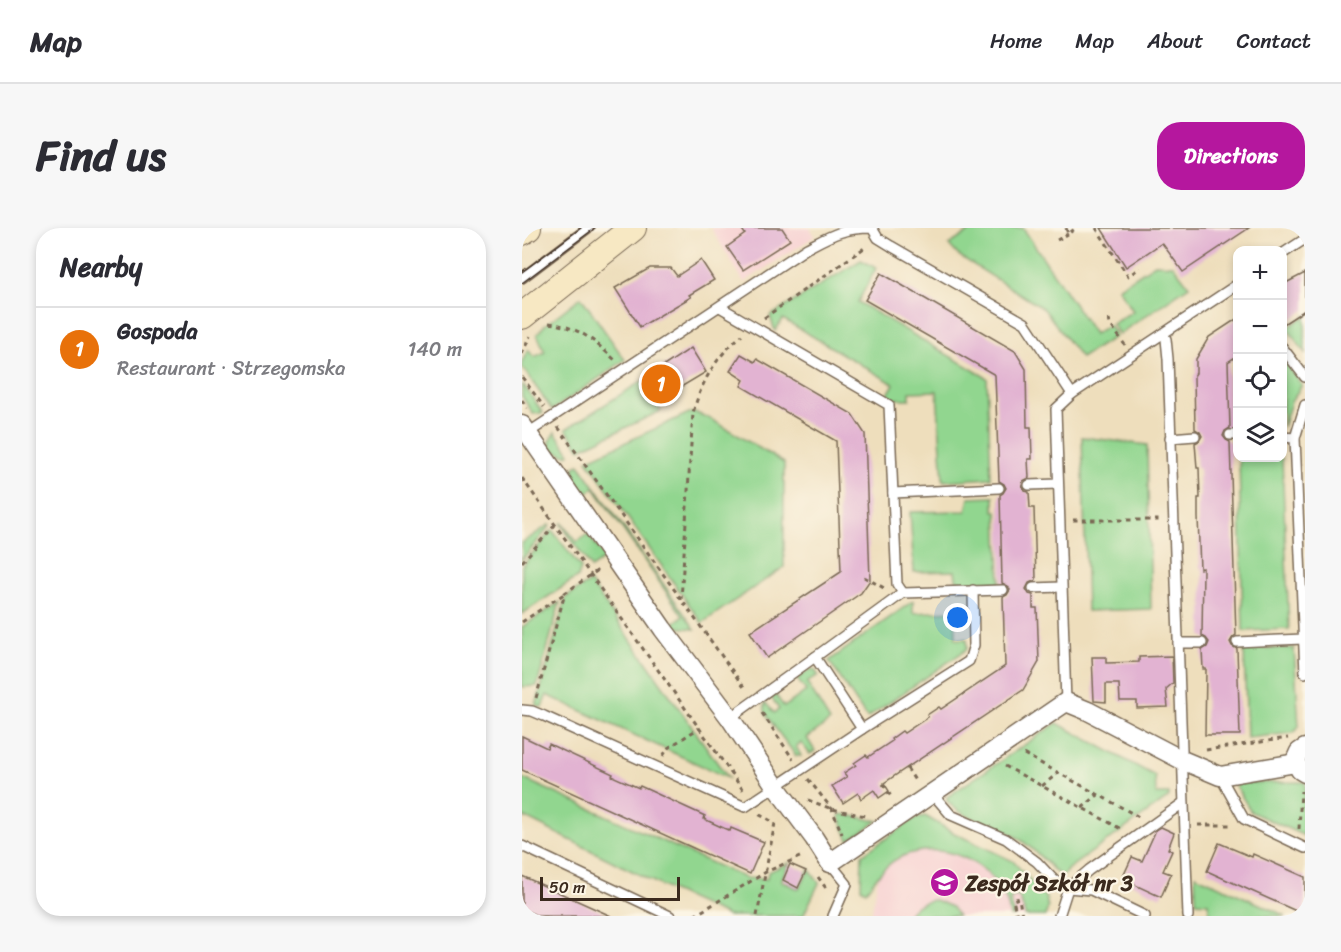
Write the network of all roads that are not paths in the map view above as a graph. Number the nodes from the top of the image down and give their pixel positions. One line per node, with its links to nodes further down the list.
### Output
1 (528, 228): 5 (main road)
2 (588, 228): 8 (lane)
3 (633, 228): 11 (main road)
4 (872, 228): 10 (lane); 15 (lane)
5 (522, 232)
6 (1305, 239): 7 (lane)
7 (1287, 251)
8 (522, 278)
9 (1233, 287): 12 (lane)
10 (720, 307): 17 (lane); 25 (lane)
11 (532, 323)
12 (1163, 334): 15 (lane); 20 (lane)
13 (1287, 354): 14 (lane)
14 (1305, 377)
15 (1072, 394): 22 (lane)
16 (1305, 405): 21 (lane)
17 (525, 429): 39 (street)
18 (1195, 436): 20 (lane)
19 (1287, 437): 21 (lane)
20 (1170, 438): 33 (lane)
21 (1295, 438): 31 (lane)
22 (1058, 484): 23 (lane); 26 (lane)
23 (1029, 485)
24 (999, 488): 25 (lane)
25 (893, 493): 30 (lane)
26 (1061, 587): 27 (lane); 37 (lane)
27 (1033, 588)
28 (1003, 590): 29 (lane)
29 (973, 591): 30 (lane); 40 (lane)
30 (901, 595): 35 (lane)
31 (1303, 639): 32 (lane); 36 (lane)
32 (1237, 642)
33 (1178, 643): 34 (lane); 41 (lane)
34 (1202, 643)
35 (815, 657): 39 (lane); 40 (lane)
36 (1305, 673)
37 (1066, 702): 41 (street); 45 (street)
38 (527, 711): 44 (lane)
39 (729, 718): 44 (street)
40 (862, 729): 44 (lane)
41 (1181, 754): 43 (street); 46 (lane)
42 (1300, 755): 43 (street)
43 (1220, 776): 48 (lane)
44 (776, 787): 49 (street)
45 (932, 793): 49 (street); 50 (lane)
46 (1183, 803): 50 (lane); 55 (lane)
47 (522, 846): 51 (lane)
48 (1302, 846)
49 (830, 863): 52 (lane)
50 (1068, 888): 53 (lane); 54 (lane)
51 (670, 916)
52 (833, 916)
53 (1059, 916)
54 (1145, 916)
55 (1188, 916)

